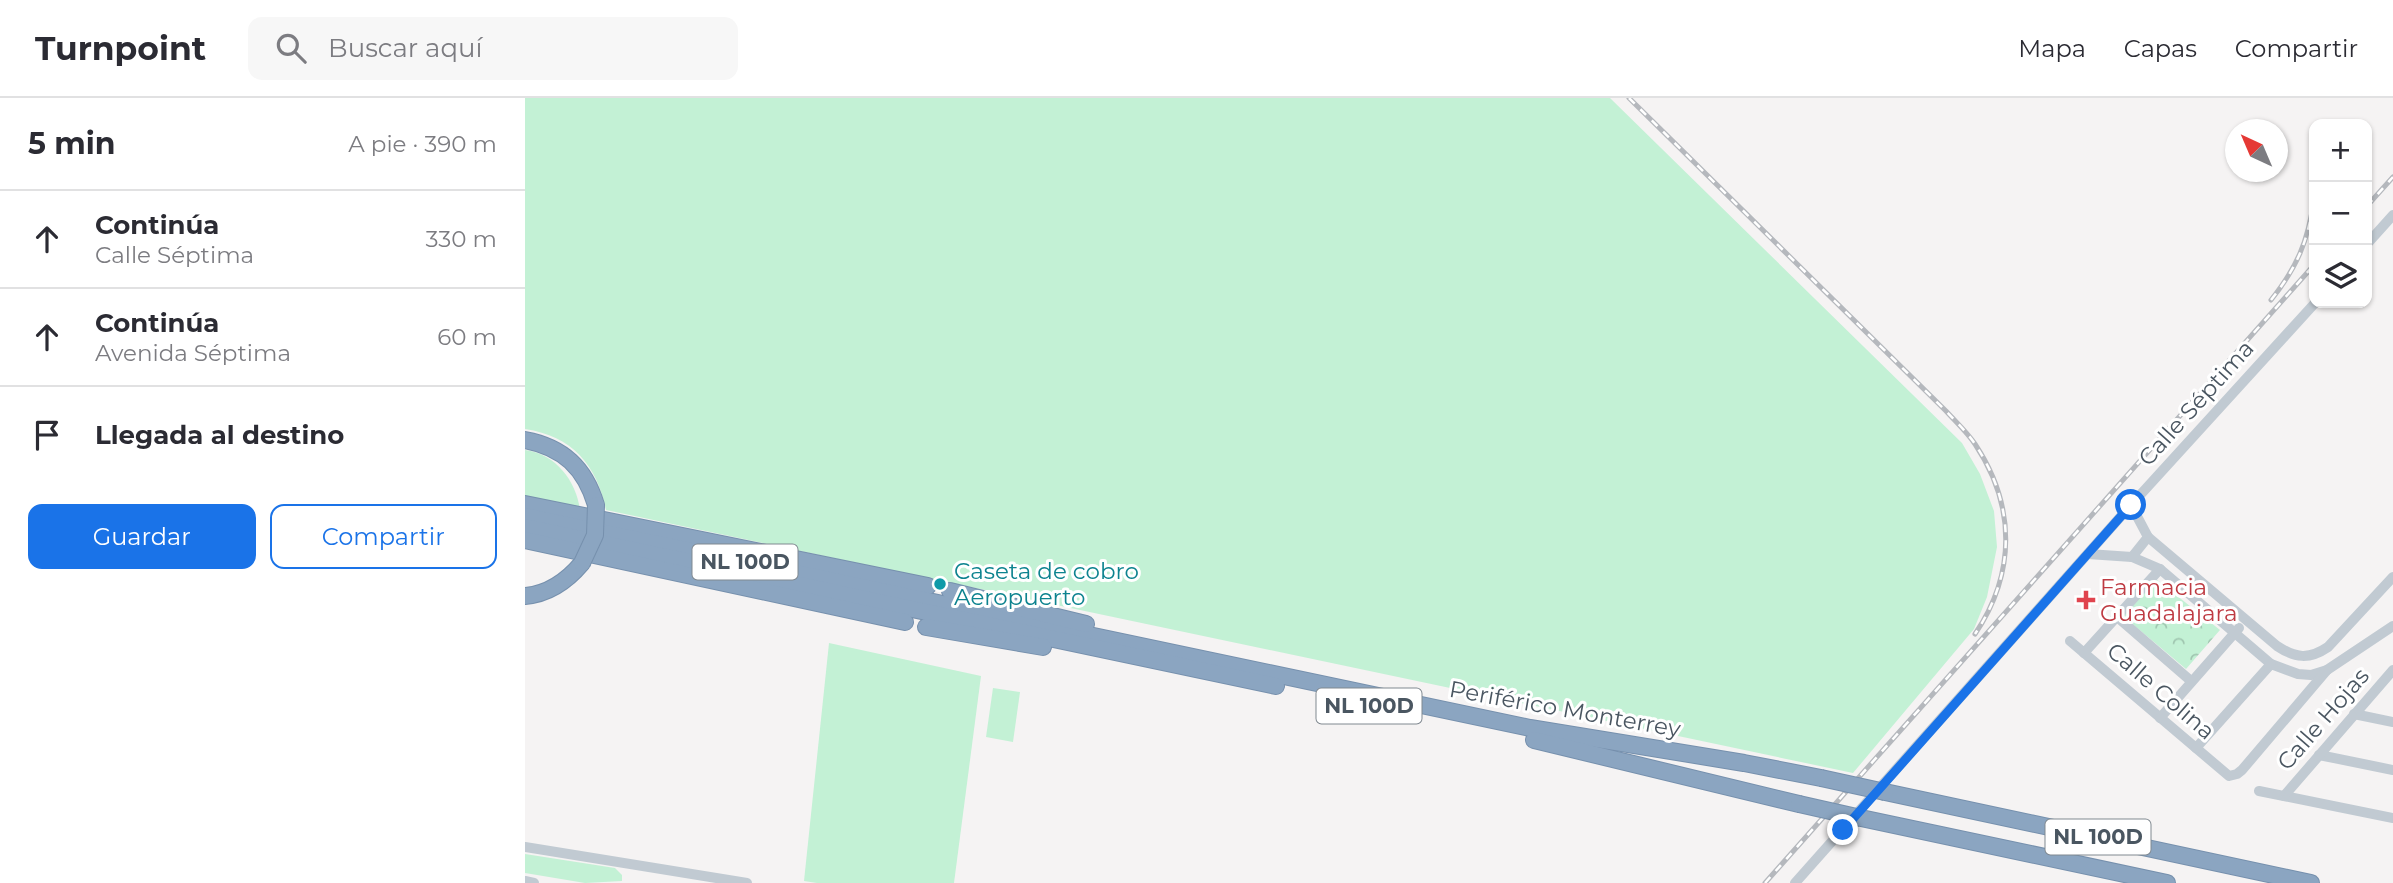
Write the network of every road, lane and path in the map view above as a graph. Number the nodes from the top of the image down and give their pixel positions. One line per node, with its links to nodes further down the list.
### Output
1 (2393, 215): 2 (street)
2 (2372, 238)
3 (2310, 308): 6 (street, Calle Séptima)
4 (525, 440): 17 (highway, bridge)
5 (525, 504): 15 (highway)
6 (2131, 505): 9 (street); 11 (street, Calle Séptima)
7 (525, 516): 26 (highway, Periférico Monterrey / NL 100D)
8 (525, 527): 26 (highway, Periférico Monterrey / NL 100D)
9 (2148, 537): 12 (street); 19 (street)
10 (525, 540): 20 (highway)
11 (2088, 554): 12 (street); 37 (street, Calle Séptima)
12 (2132, 557): 13 (street)
13 (2160, 569): 18 (street); 23 (street)
14 (2393, 577): 19 (street)
15 (928, 586)
16 (950, 591): 26 (highway)
17 (525, 596)
18 (2116, 616): 25 (street); 30 (street)
19 (2246, 621): 23 (street)
20 (905, 622)
21 (2393, 626): 28 (street)
22 (926, 627): 26 (highway)
23 (2235, 631): 27 (street); 30 (street)
24 (2070, 641): 25 (street, Calle Colina)
25 (2084, 653): 32 (street, Calle Colina)
26 (1167, 657): 37 (highway, Periférico Monterrey / NL 100D, bridge); 46 (highway, Periférico Monterrey / NL 100D, bridge)
27 (2271, 664): 28 (street); 34 (street)
28 (2327, 670): 34 (street, Calle Colina)
29 (2393, 671): 31 (street, Calle Hojas)
30 (2191, 681): 32 (street)
31 (2354, 714): 33 (street); 35 (street, Calle Hojas)
32 (2160, 718): 34 (street, Calle Colina)
33 (2393, 722)
34 (2196, 748)
35 (2319, 755): 36 (street); 39 (street, Calle Hojas)
36 (2393, 770)
37 (1885, 786): 45 (street, Calle Séptima); 47 (highway, Periférico Monterrey / NL 100D)
38 (2259, 791): 39 (street)
39 (2284, 796): 40 (street)
40 (2393, 818)
41 (525, 848): 44 (street)
42 (525, 881): 43 (street)
43 (534, 883)
44 (747, 883)
45 (1795, 883)
46 (2167, 883)
47 (2311, 883)

